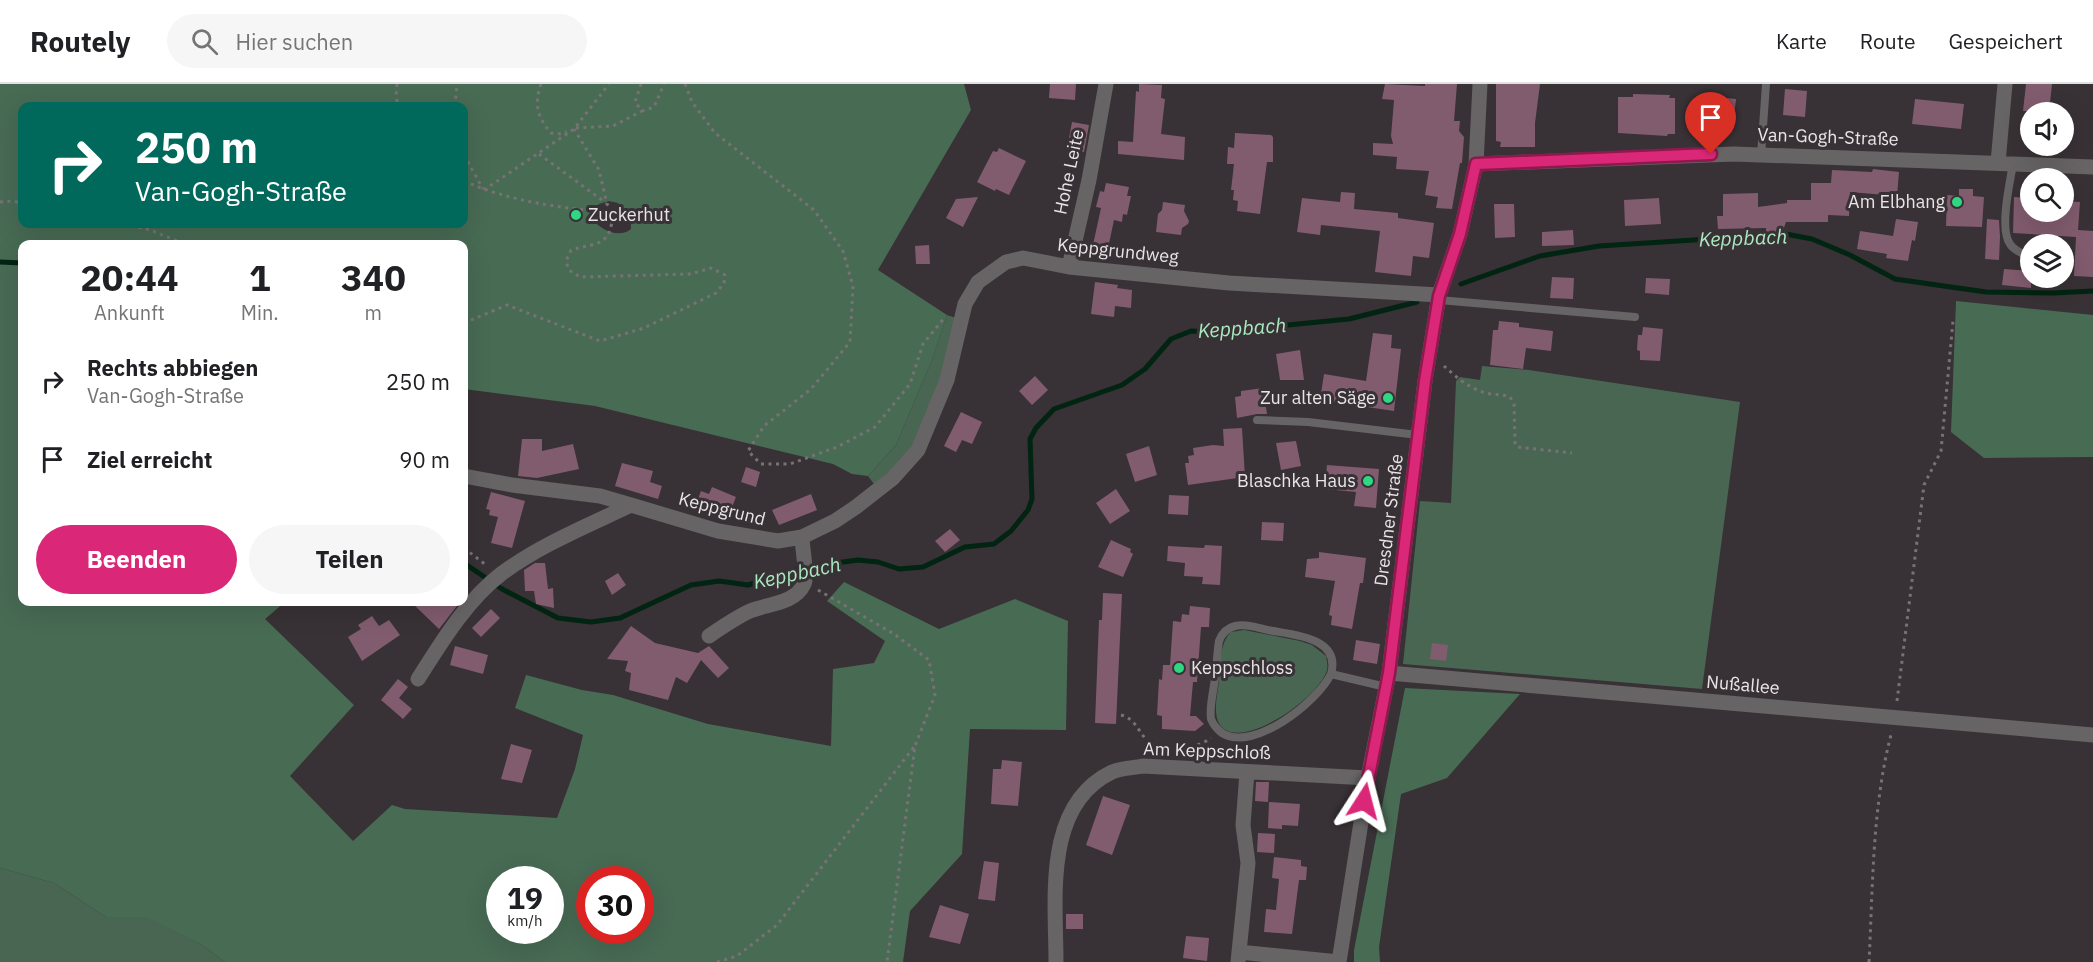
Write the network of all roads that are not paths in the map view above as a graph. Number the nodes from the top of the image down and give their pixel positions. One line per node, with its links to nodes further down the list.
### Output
1 (1106, 84): 10 (street, Hohe Leite)
2 (1480, 84): 7 (street, Dresdner Straße)
3 (1766, 84): 5 (lane)
4 (2005, 84): 6 (street)
5 (1761, 154): 6 (street, Van-Gogh-Straße); 7 (street, Van-Gogh-Straße)
6 (2006, 163): 8 (street, Van-Gogh-Straße); 9 (lane)
7 (1476, 164): 11 (street, Dresdner Straße)
8 (2093, 167)
9 (2020, 252)
10 (1069, 267): 11 (street, Keppgrundweg); 15 (street, Keppgrundweg)
11 (1439, 298): 12 (lane); 14 (street, Dresdner Straße)
12 (1635, 317)
13 (1257, 420): 14 (lane)
14 (1419, 435): 22 (street, Dresdner Straße)
15 (918, 450): 18 (street, Keppgrund)
16 (468, 477): 17 (street, Keppgrund)
17 (631, 505): 18 (street, Keppgrund); 21 (street)
18 (802, 544): 19 (street)
19 (709, 636)
20 (1331, 674): 20 (lane); 22 (lane)
21 (418, 679)
22 (1388, 680): 23 (street, Nußallee); 25 (street, Dresdner Straße)
23 (2093, 735)
24 (1247, 772): 25 (street, Am Keppschloß); 26 (street); 27 (street, Am Keppschloß)
25 (1368, 778): 28 (street, Dresdner Straße)
26 (1239, 957): 28 (street)
27 (1056, 962)
28 (1339, 962)

